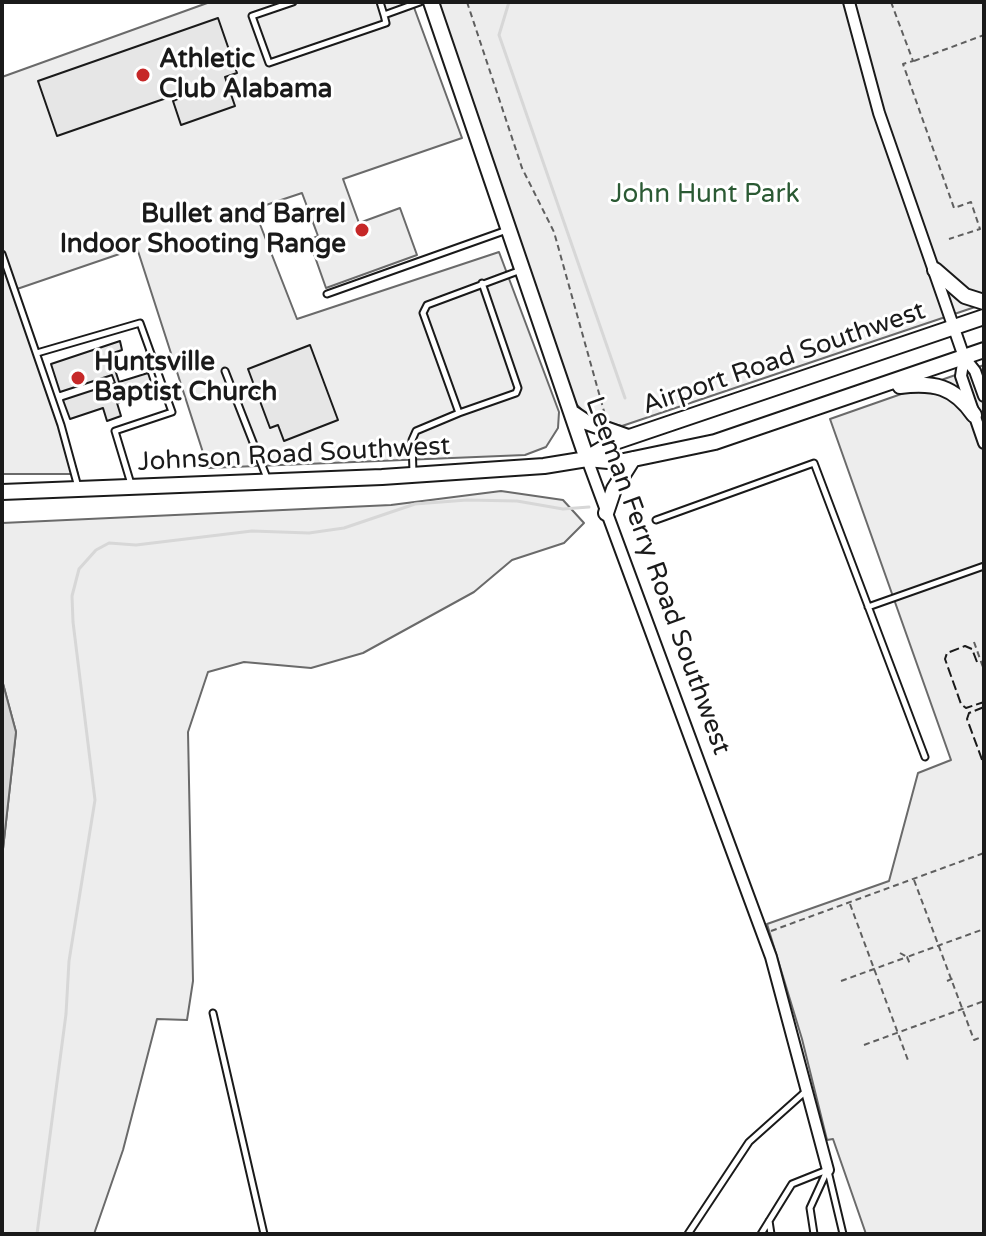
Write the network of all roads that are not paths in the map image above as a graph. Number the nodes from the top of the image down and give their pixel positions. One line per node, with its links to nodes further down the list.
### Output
1 (293, 2): 6 (lane)
2 (380, 2): 6 (lane)
3 (420, 2): 6 (lane)
4 (431, 2): 7 (street, Leeman Ferry Road Southwest)
5 (849, 2): 10 (street)
6 (384, 15)
7 (509, 229): 9 (street, Leeman Ferry Road Southwest); 12 (lane)
8 (2, 254): 17 (lane)
9 (522, 270): 11 (lane); 22 (street, Leeman Ferry Road Southwest)
10 (935, 270): 13 (street); 15 (street)
11 (482, 283): 23 (lane); 23 (lane)
12 (327, 294)
13 (984, 302)
14 (984, 317): 15 (street, Airport Road Southwest)
15 (954, 327): 18 (street); 25 (street, Airport Road Southwest)
16 (984, 350): 18 (street, Airport Road Southwest)
17 (37, 353): 31 (lane); 32 (lane)
18 (964, 357): 20 (street, Airport Road Southwest); 21 (street); 24 (street)
19 (225, 371): 30 (lane)
20 (876, 388): 24 (street); 28 (street, Airport Road Southwest)
21 (984, 396)
22 (571, 412): 25 (street); 27 (street, Leeman Ferry Road Southwest)
23 (459, 413): 29 (lane)
24 (974, 415): 26 (street)
25 (628, 437): 27 (street, Airport Road Southwest)
26 (984, 443)
27 (587, 459): 28 (street, Airport Road Southwest); 29 (street, Johnson Road Southwest); 34 (street, Leeman Ferry Road Southwest)
28 (633, 459): 34 (street)
29 (413, 475): 30 (street, Johnson Road Southwest)
30 (268, 481): 31 (street, Johnson Road Southwest)
31 (131, 486): 32 (street, Johnson Road Southwest)
32 (78, 488): 33 (street, Johnson Road Southwest)
33 (2, 492)
34 (606, 513): 40 (street, Leeman Ferry Road Southwest)
35 (656, 520): 37 (lane)
36 (984, 566): 37 (lane)
37 (868, 607): 38 (lane)
38 (925, 757)
39 (213, 1013): 43 (lane)
40 (807, 1091): 41 (street, Leeman Ferry Road Southwest); 44 (lane)
41 (828, 1170): 42 (lane); 47 (lane); 48 (lane)
42 (769, 1220): 45 (lane); 46 (lane)
43 (264, 1234)
44 (688, 1234)
45 (761, 1234)
46 (771, 1234)
47 (814, 1234)
48 (843, 1234)

